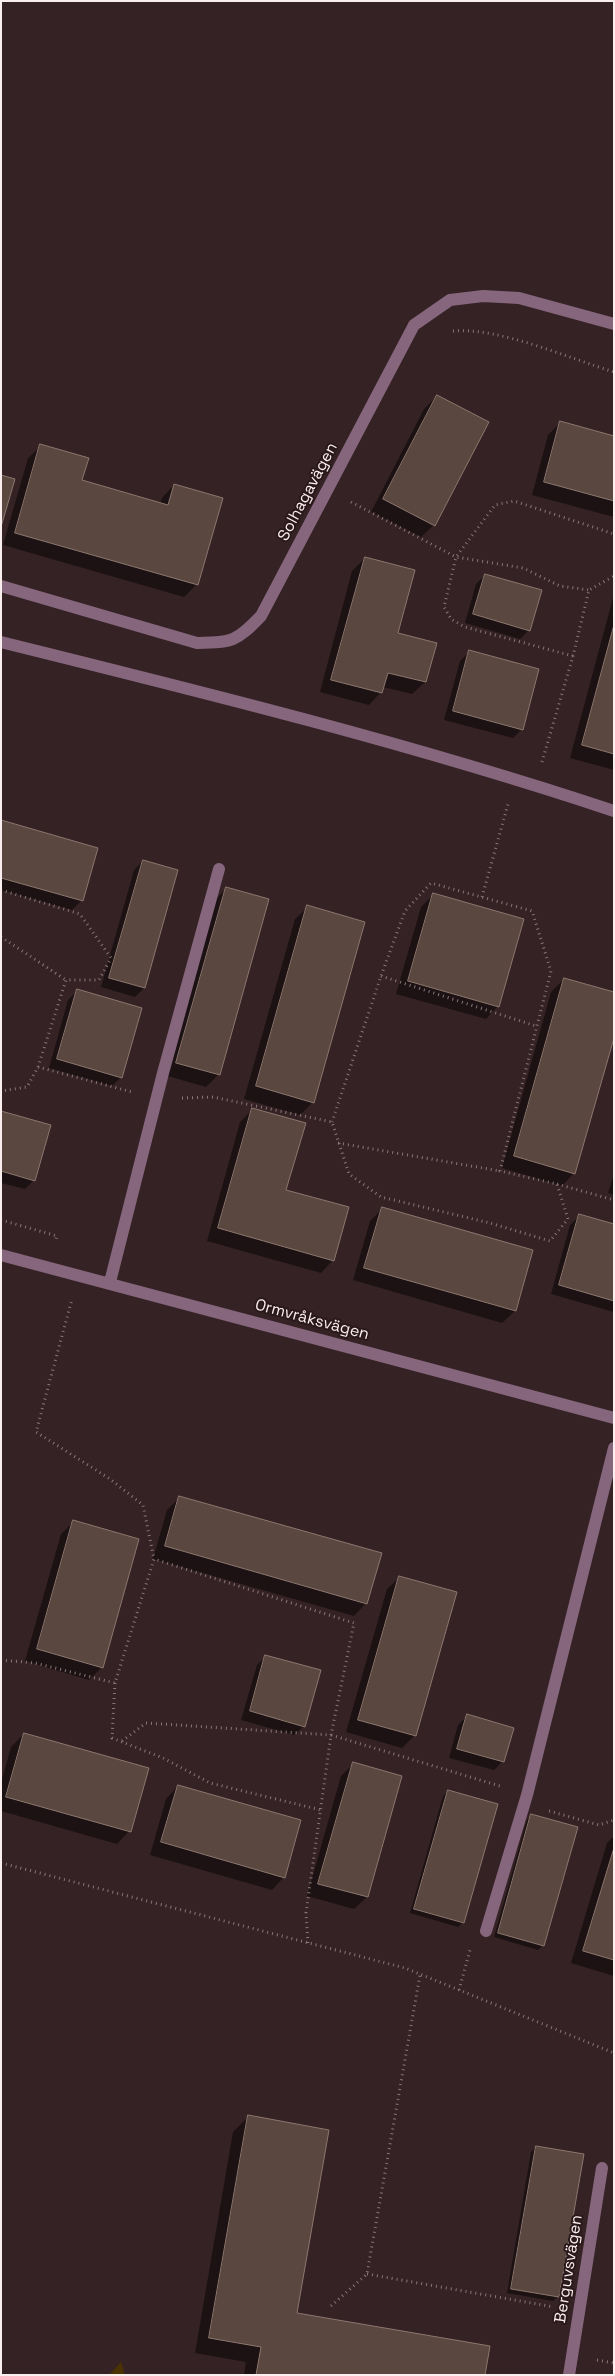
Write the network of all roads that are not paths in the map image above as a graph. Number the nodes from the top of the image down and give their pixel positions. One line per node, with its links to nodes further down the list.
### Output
1 (614, 324): 2 (street, Solhagavägen)
2 (1, 586)
3 (1, 642): 4 (street)
4 (614, 811)
5 (219, 869): 7 (street)
6 (1, 1255): 7 (street, Ormvråksvägen)
7 (110, 1282): 8 (street, Ormvråksvägen)
8 (614, 1418)
9 (614, 1448): 10 (street)
10 (486, 1931)
11 (602, 2168): 12 (street, Berguvsvägen)
12 (569, 2375)

